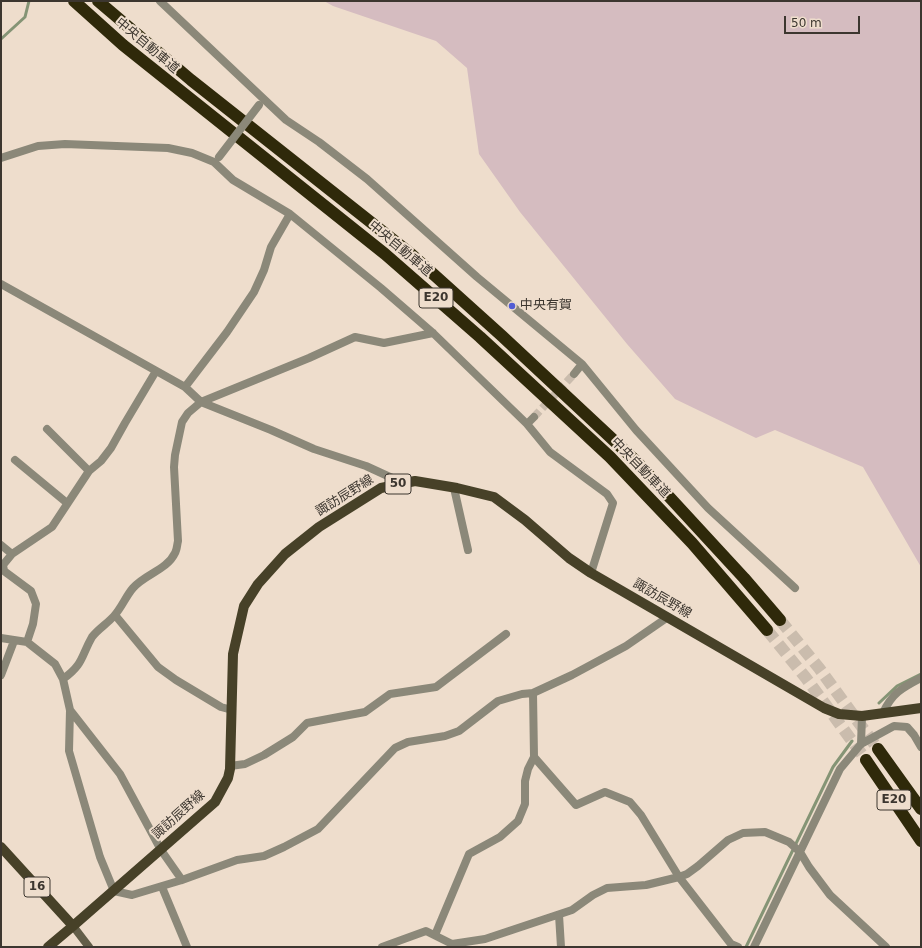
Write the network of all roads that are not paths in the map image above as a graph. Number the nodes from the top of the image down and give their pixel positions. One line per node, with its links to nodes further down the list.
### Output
1 (74, 1): 31 (highway, 中央自動車道 / E20)
2 (98, 1): 30 (highway, 中央自動車道 / E20)
3 (160, 1): 4 (street)
4 (261, 102): 6 (street, bridge); 10 (street)
5 (1, 158): 6 (street)
6 (217, 160): 7 (street)
7 (290, 214): 9 (street); 13 (street)
8 (1, 284): 11 (street)
9 (433, 333): 14 (street); 16 (street)
10 (582, 364): 12 (street); 27 (street)
11 (156, 371): 13 (street); 19 (street)
12 (574, 374)
13 (185, 387): 14 (street)
14 (201, 402): 20 (street); 28 (street)
15 (534, 417): 16 (street)
16 (527, 424): 26 (street)
17 (47, 429): 19 (street)
18 (15, 460): 22 (street)
19 (89, 471): 22 (street)
20 (403, 483): 21 (main road, 諏訪辰野線 / 50); 42 (main road, 諏訪辰野線 / 50)
21 (454, 488): 24 (street); 26 (main road, 諏訪辰野線 / 50)
22 (67, 503): 25 (street)
23 (1, 545): 25 (street)
24 (468, 550)
25 (12, 554): 35 (street)
26 (591, 573): 29 (main road, 諏訪辰野線 / 50)
27 (795, 588)
28 (115, 615): 38 (street); 42 (street)
29 (668, 617): 39 (street); 44 (main road, 諏訪辰野線 / 50)
30 (780, 620)
31 (767, 630)
32 (506, 634): 50 (street)
33 (1, 638): 34 (street)
34 (14, 641): 35 (street); 36 (street)
35 (27, 642): 38 (street)
36 (1, 675)
37 (921, 678): 43 (street)
38 (63, 679): 41 (street)
39 (533, 693): 48 (street); 57 (street)
40 (921, 708): 43 (main road, 諏訪辰野線 / 50)
41 (70, 710): 54 (street); 59 (street)
42 (232, 710): 50 (main road, 諏訪辰野線 / 50)
43 (883, 713): 44 (main road, 諏訪辰野線 / 50)
44 (862, 716): 45 (street)
45 (861, 744): 46 (street); 55 (street)
46 (921, 746)
47 (878, 749): 51 (highway, E20)
48 (534, 757): 56 (street); 62 (street)
49 (866, 760): 52 (highway, E20)
50 (230, 766): 54 (main road, 諏訪辰野線 / 50)
51 (921, 809)
52 (921, 841)
53 (1, 847): 61 (main road, 16)
54 (161, 850): 57 (street); 59 (main road, 諏訪辰野線 / 50)
55 (800, 852): 56 (street); 70 (street); 71 (street)
56 (679, 877): 60 (street); 69 (street)
57 (182, 880): 58 (street)
58 (162, 887): 59 (street); 66 (street)
59 (114, 891): 61 (main road, 諏訪辰野線 / 50)
60 (559, 915): 63 (street); 68 (street)
61 (73, 926): 64 (main road, 諏訪辰野線); 65 (street)
62 (435, 935): 63 (street); 67 (street)
63 (448, 944)
64 (48, 947)
65 (89, 947)
66 (187, 947)
67 (382, 947)
68 (561, 947)
69 (738, 947)
70 (754, 947)
71 (886, 947)

